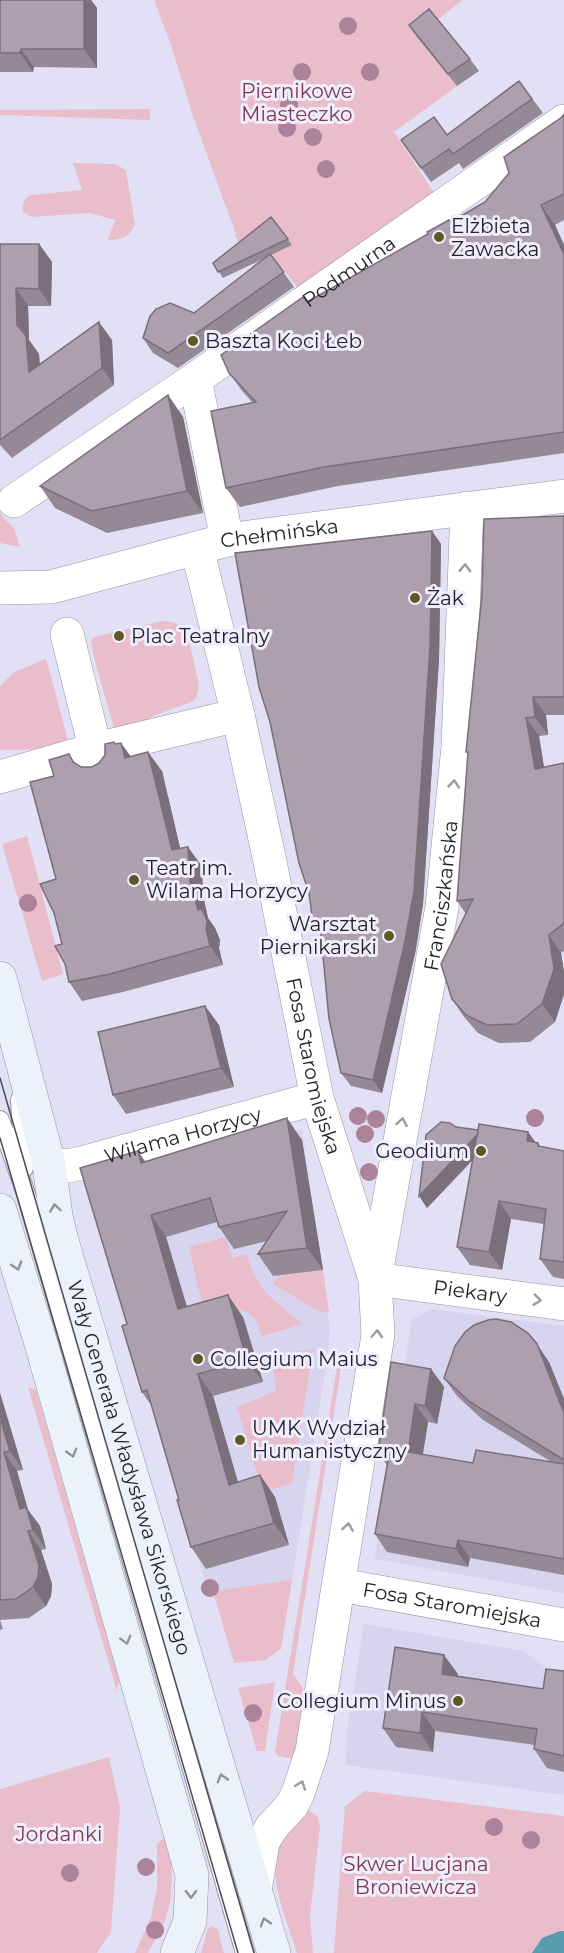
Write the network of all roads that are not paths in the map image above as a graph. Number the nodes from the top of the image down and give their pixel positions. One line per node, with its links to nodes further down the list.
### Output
1 (564, 121): 2 (street, Podmurna)
2 (195, 380): 4 (street, Podmurna); 6 (street, Fosa Staromiejska)
3 (564, 496): 5 (street, Chełmińska)
4 (14, 501)
5 (467, 508): 6 (street, Chełmińska); 18 (street, Franciszkańska, one-way to 5)
6 (212, 544): 7 (street, Chełmińska); 9 (street, Fosa Staromiejska)
7 (0, 588)
8 (67, 634): 10 (street)
9 (238, 715): 10 (street); 14 (street, Fosa Staromiejska)
10 (98, 759): 11 (street)
11 (0, 777)
12 (0, 978): 13 (street, Wały Generała Władysława Sikorskiego)
13 (16, 1039): 16 (street, Wały Generała Władysława Sikorskiego); 17 (lane)
14 (317, 1098): 16 (street, Wilama Horzycy); 18 (street, Fosa Staromiejska)
15 (0, 1120): 17 (lane)
16 (49, 1164): 22 (street, Wały Generała Władysława Sikorskiego, one-way to 16)
17 (13, 1200): 23 (street, one-way to 23); 24 (lane)
18 (375, 1279): 19 (street, Piekary, one-way to 19); 20 (street, Fosa Staromiejska, one-way to 18)
19 (564, 1304)
20 (340, 1585): 21 (street, Fosa Staromiejska); 22 (street, Fosa Staromiejska, one-way to 20)
21 (564, 1625)
22 (255, 1890): 25 (street, Wały Generała Władysława Sikorskiego, one-way to 22)
23 (177, 1953)
24 (245, 1953)
25 (274, 1953)

